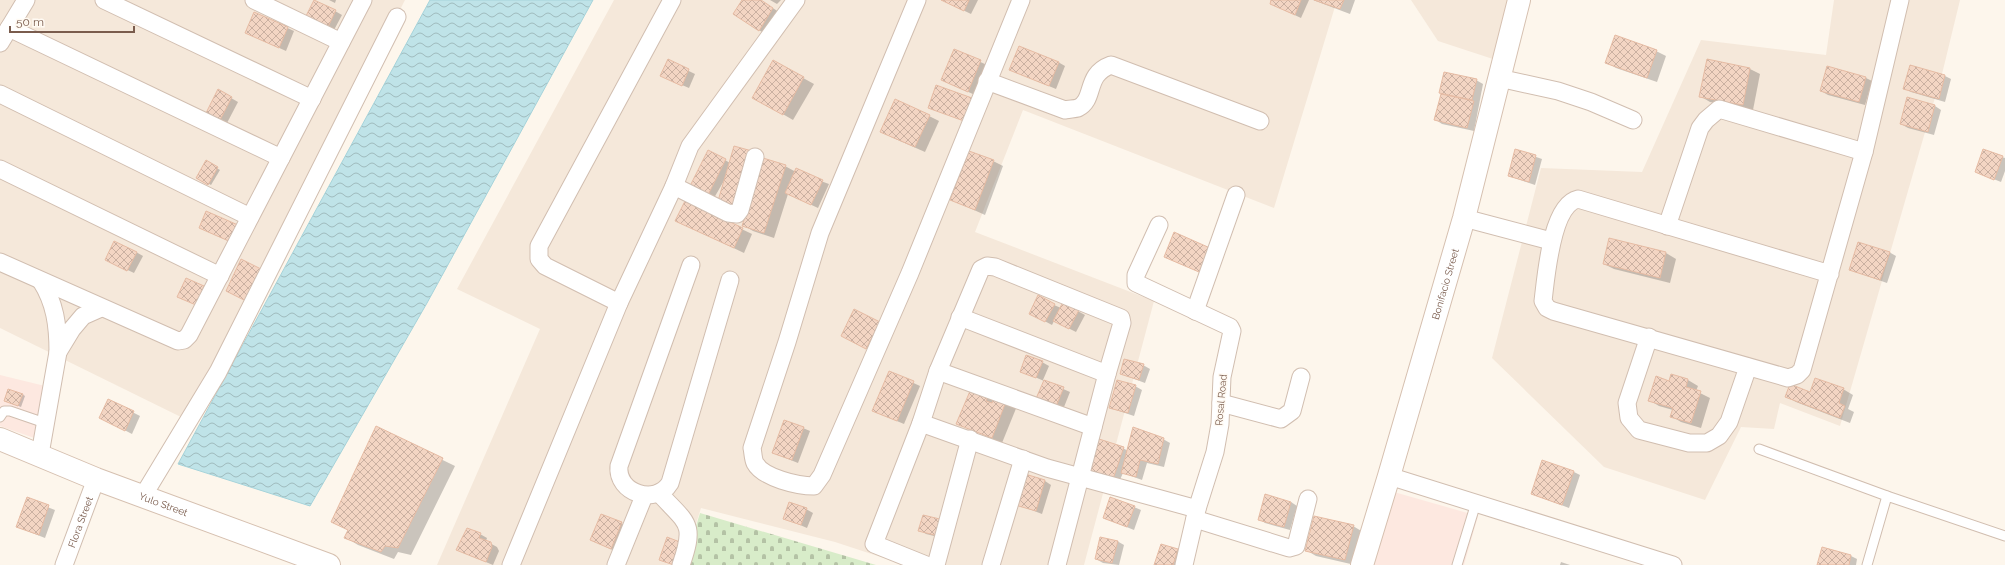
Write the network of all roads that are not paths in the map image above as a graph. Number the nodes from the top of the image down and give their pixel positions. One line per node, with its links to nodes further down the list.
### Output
1 (26, 0): 12 (street)
2 (104, 0): 18 (street)
3 (254, 0): 13 (street)
4 (363, 0): 13 (street)
5 (672, 0): 38 (street)
6 (796, 0): 25 (street)
7 (916, 0): 16 (street)
8 (1021, 0): 16 (street)
9 (1519, 0): 15 (street, Bonifacio Street)
10 (1900, 0): 21 (street)
11 (397, 17): 62 (street)
12 (9, 28): 14 (street); 23 (street)
13 (341, 42): 18 (street)
14 (0, 43)
15 (1499, 78): 19 (street); 28 (street, Bonifacio Street)
16 (987, 81): 20 (street)
17 (0, 94): 27 (street)
18 (312, 99): 23 (street)
19 (1633, 120)
20 (1260, 122)
21 (1864, 152): 30 (street); 34 (street)
22 (755, 157): 25 (street)
23 (281, 158): 27 (street)
24 (0, 169): 35 (street)
25 (674, 186): 38 (street)
26 (1236, 195): 40 (street)
27 (250, 217): 35 (street)
28 (1464, 218): 31 (street); 58 (street, Bonifacio Street)
29 (1158, 225): 40 (street, Rosal Road)
30 (1667, 226): 31 (street); 34 (street)
31 (1551, 241): 42 (street)
32 (0, 262): 36 (street)
33 (691, 265): 61 (street)
34 (1830, 274): 44 (street)
35 (220, 276): 39 (street)
36 (41, 280): 39 (street); 43 (street)
37 (730, 280): 61 (street)
38 (619, 302): 70 (street)
39 (101, 308): 43 (street)
40 (1195, 310): 48 (street, Rosal Road)
41 (960, 317): 45 (street); 46 (street); 46 (street)
42 (1649, 338): 44 (street); 44 (street)
43 (58, 352): 50 (street)
44 (1748, 367)
45 (938, 371): 51 (street); 52 (street)
46 (1107, 374): 52 (street)
47 (1301, 377): 48 (street)
48 (1221, 403): 66 (street, Rosal Road)
49 (0, 418): 50 (lane)
50 (45, 423): 56 (street)
51 (921, 423): 54 (street); 73 (street)
52 (1093, 427): 59 (street)
53 (0, 439): 56 (street, Yulo Street)
54 (970, 439): 57 (street); 74 (street)
55 (1759, 449): 63 (lane)
56 (40, 454): 60 (street, Yulo Street)
57 (1024, 459): 59 (street); 75 (street)
58 (1389, 476): 65 (street); 78 (street, Bonifacio Street)
59 (1080, 477): 66 (street); 76 (street)
60 (96, 479): 62 (street, Yulo Street); 68 (street, Flora Street)
61 (651, 495): 71 (street); 72 (street)
62 (142, 496): 69 (street, Yulo Street)
63 (1887, 496): 67 (lane); 81 (lane)
64 (1308, 499): 66 (street)
65 (1476, 503): 79 (lane); 80 (street)
66 (1196, 514): 77 (street, Rosal Road)
67 (2005, 536)
68 (64, 565)
69 (329, 565)
70 (511, 565)
71 (616, 565)
72 (681, 565)
73 (926, 565)
74 (936, 565)
75 (991, 565)
76 (1057, 565)
77 (1184, 565)
78 (1362, 565)
79 (1457, 565)
80 (1672, 565)
81 (1867, 565)

